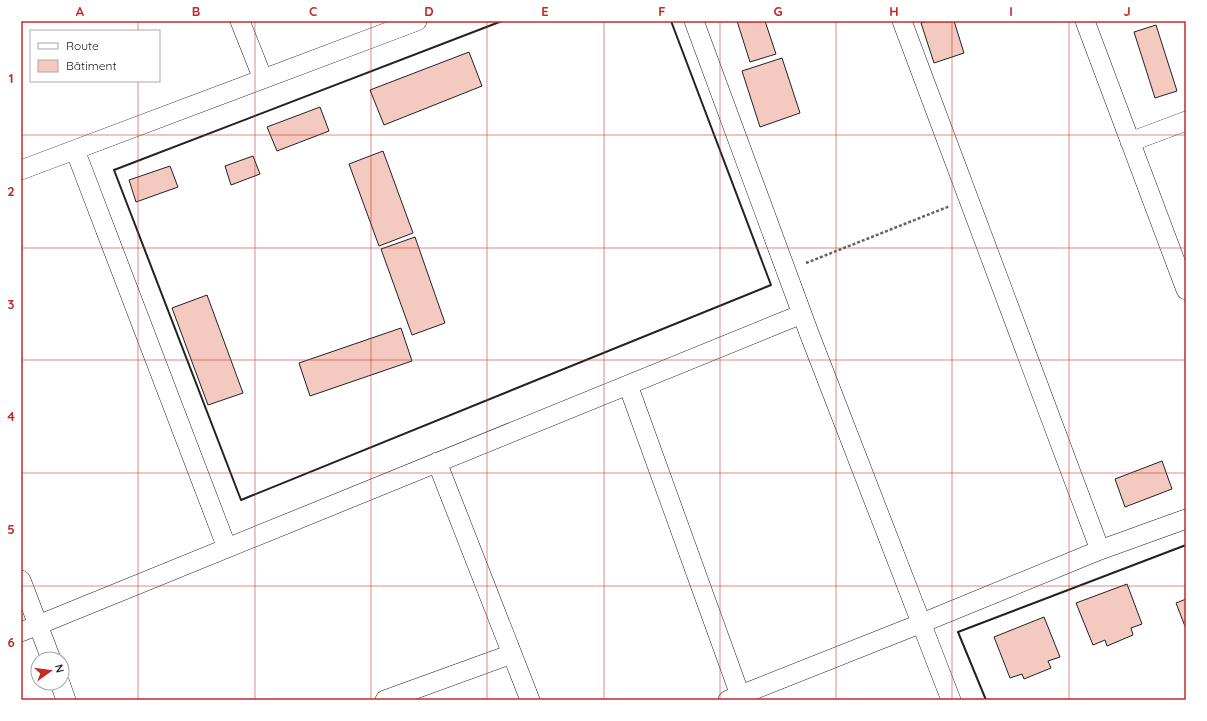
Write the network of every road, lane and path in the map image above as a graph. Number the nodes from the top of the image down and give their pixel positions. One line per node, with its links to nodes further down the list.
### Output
1 (240, 21): 6 (street)
2 (417, 21): 6 (street)
3 (694, 21): 12 (street)
4 (902, 21): 11 (street)
5 (1085, 21): 8 (street)
6 (263, 79): 9 (street)
7 (1186, 121): 8 (street)
8 (1130, 142): 13 (street)
9 (75, 150): 10 (street); 18 (street)
10 (21, 170)
11 (969, 199): 12 (path); 19 (street)
12 (786, 271): 14 (street)
13 (1186, 290)
14 (802, 314): 15 (street); 21 (street)
15 (628, 384): 16 (street); 25 (street)
16 (437, 462): 18 (street); 24 (street)
17 (1186, 519): 19 (street)
18 (227, 548): 22 (street)
19 (1100, 550): 21 (street)
20 (21, 580): 22 (street)
21 (922, 623): 25 (street); 28 (street)
22 (29, 628): 23 (street)
23 (45, 651)
24 (512, 654): 26 (street); 27 (street)
25 (734, 698)
26 (385, 700)
27 (530, 700)
28 (951, 700)

